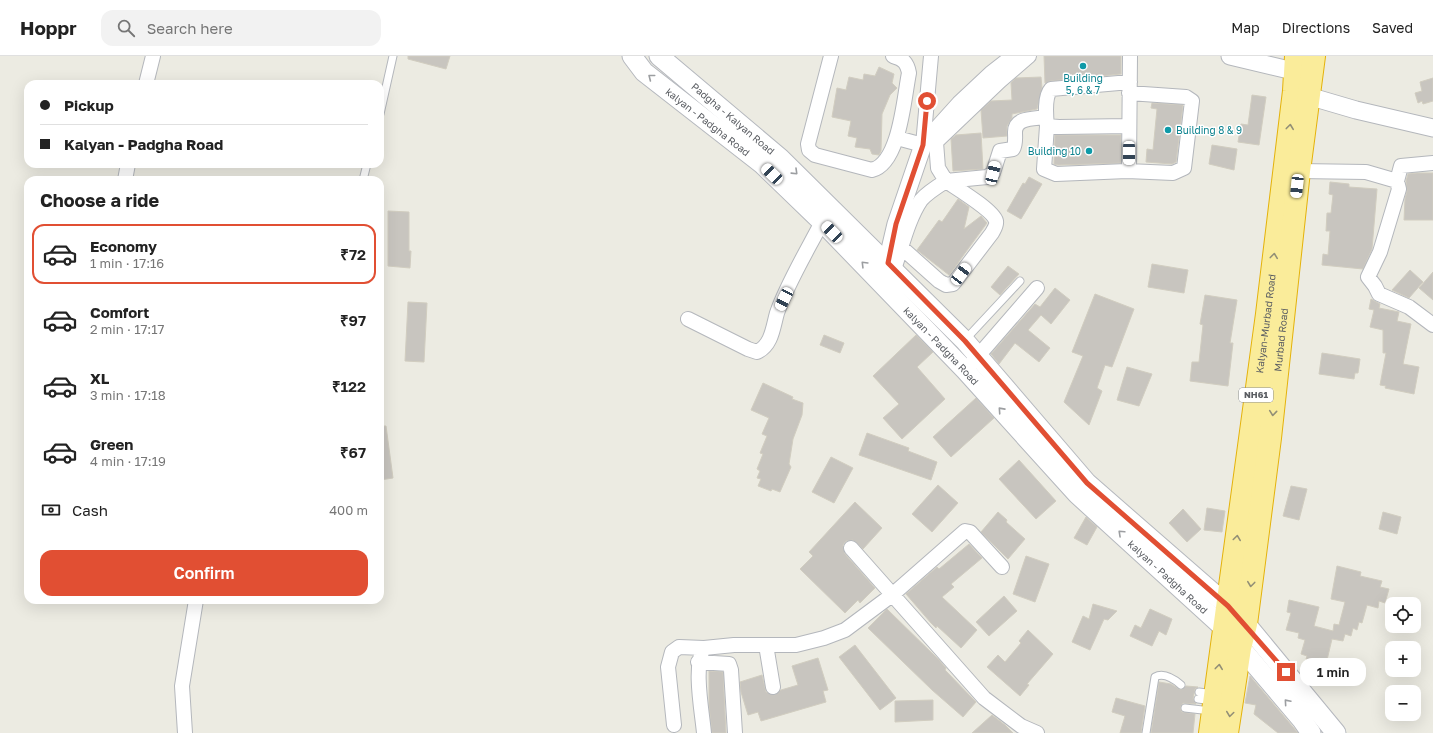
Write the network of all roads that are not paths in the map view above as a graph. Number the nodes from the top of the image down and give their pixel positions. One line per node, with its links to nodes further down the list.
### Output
1 (153, 56): 13 (street)
2 (393, 56): 15 (lane)
3 (632, 56): 21 (main road, kalyan - Padgha Road, one-way to 3)
4 (659, 56): 21 (main road, Padgha - Kalyan Road)
5 (831, 56): 19 (street)
6 (893, 56): 19 (street)
7 (931, 56): 20 (street)
8 (1015, 56): 20 (street)
9 (1029, 56): 25 (street)
10 (1130, 56): 14 (street)
11 (1230, 56): 12 (street)
12 (1304, 75): 18 (street); 24 (highway, Murbad Road / NH61); 32 (highway, Kalyan-Murbad Road / NH61, one-way to 12)
13 (147, 80)
14 (1130, 88): 16 (street); 17 (street); 23 (street)
15 (384, 96)
16 (1046, 121): 17 (street); 23 (street); 25 (street)
17 (1129, 126): 23 (street)
18 (1433, 128)
19 (897, 138): 20 (street)
20 (923, 145): 29 (street)
21 (768, 158): 27 (main road, kalyan - Padgha Road); 29 (main road, Padgha - Kalyan Road, one-way to 29)
22 (1433, 163): 26 (street)
23 (1127, 171)
24 (1299, 171): 26 (street); 32 (highway, Murbad Road / NH61)
25 (946, 181): 28 (street); 28 (street)
26 (1396, 181): 34 (street)
27 (822, 222): 29 (main road, kalyan - Padgha Road, one-way to 27); 33 (street)
28 (902, 248): 29 (street)
29 (888, 271): 35 (main road, Padgha - Kalyan Road); 36 (main road, kalyan - Padgha Road)
30 (1020, 281): 35 (lane)
31 (1037, 288): 36 (street)
32 (1275, 314): 42 (highway, Kalyan-Murbad Road / NH61, one-way to 32); 43 (highway, Murbad Road / NH61, one-way to 43)
33 (688, 319)
34 (1433, 325)
35 (965, 341): 36 (main road, Padgha - Kalyan Road)
36 (971, 364): 37 (main road, kalyan - Padgha Road)
37 (1082, 488): 42 (main road); 44 (main road, kalyan - Padgha Road, one-way to 37)
38 (851, 548): 40 (street)
39 (1002, 567): 40 (street)
40 (892, 595): 46 (street); 61 (street)
41 (196, 604): 58 (street)
42 (1228, 606): 43 (main road); 44 (highway, Kalyan-Murbad Road / NH61)
43 (1246, 624): 48 (highway, Murbad Road / NH61); 55 (main road)
44 (1224, 628): 48 (main road, kalyan - Padgha Road); 53 (highway, Kalyan-Murbad Road / NH61, one-way to 44)
45 (734, 645): 46 (street); 47 (street); 50 (street)
46 (766, 645): 52 (street)
47 (704, 648): 49 (street); 56 (street)
48 (1240, 648): 57 (main road, one-way to 48); 64 (highway, NH61, one-way to 64)
49 (698, 662): 50 (street); 59 (street)
50 (729, 664): 60 (street)
51 (1182, 685): 62 (lane)
52 (773, 687)
53 (1208, 699): 54 (lane); 63 (highway, Kalyan-Murbad Road / NH61)
54 (1184, 708)
55 (1317, 708): 57 (main road); 65 (main road)
56 (674, 724)
57 (1306, 727)
58 (185, 733)
59 (704, 733)
60 (735, 733)
61 (1037, 733)
62 (1146, 733)
63 (1210, 733)
64 (1227, 733)
65 (1336, 733)

